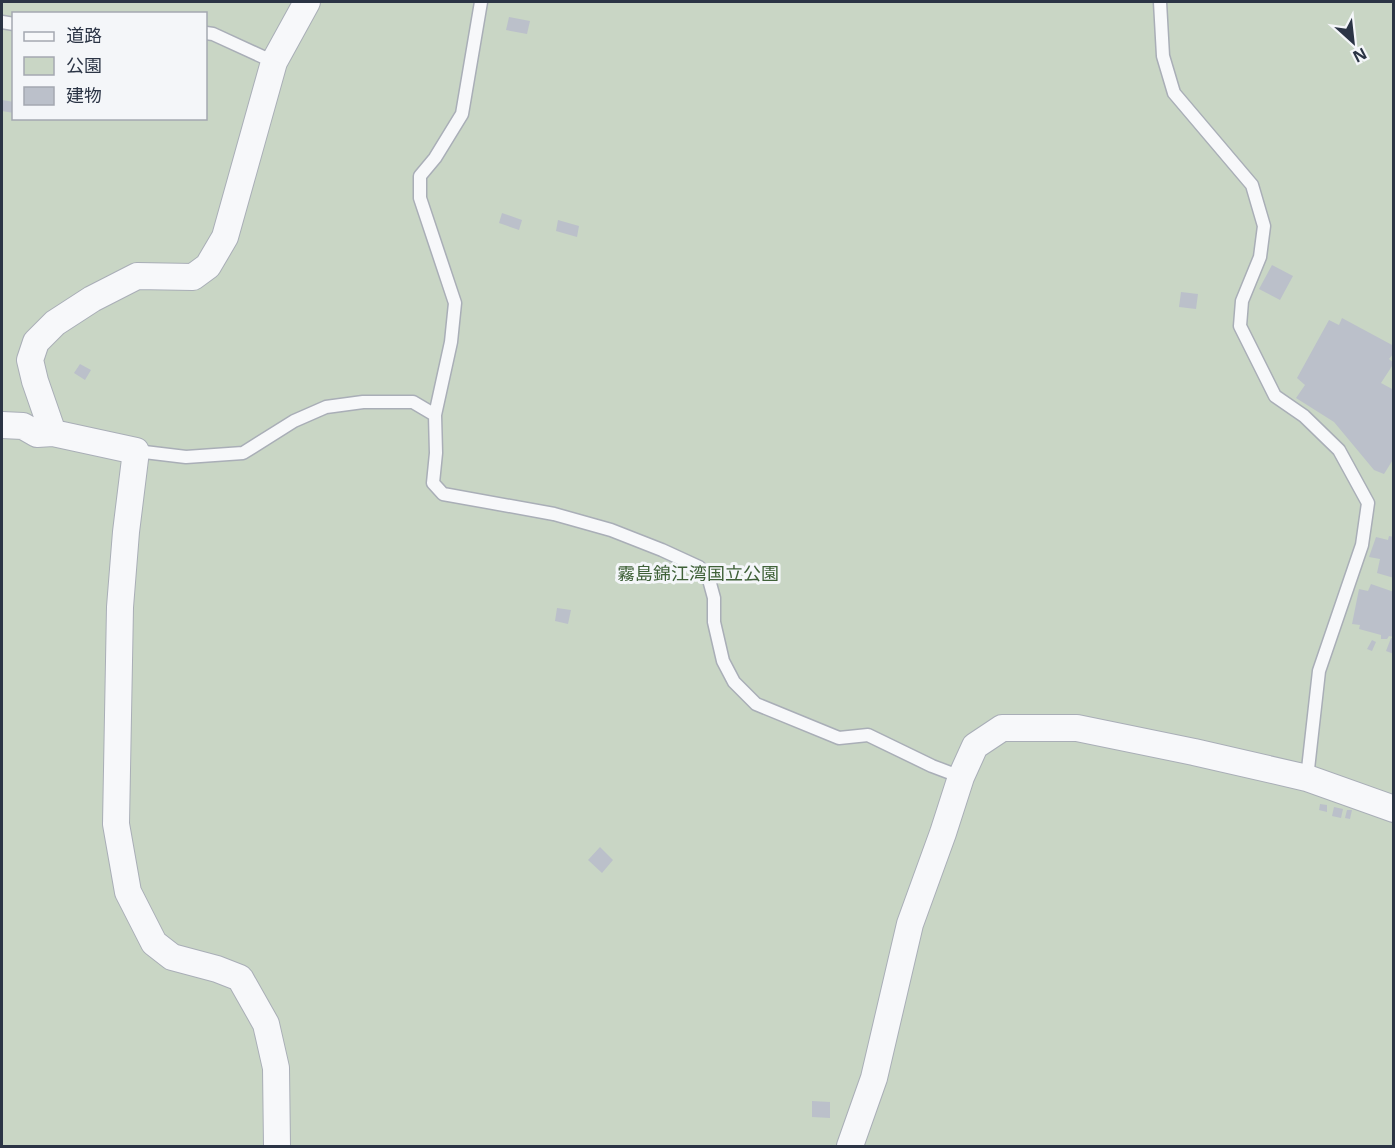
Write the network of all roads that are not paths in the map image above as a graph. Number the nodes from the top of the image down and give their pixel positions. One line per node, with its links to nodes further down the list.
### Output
1 (307, 2): 5 (street)
2 (481, 2): 6 (lane)
3 (1160, 2): 11 (lane)
4 (207, 33): 5 (lane)
5 (274, 62): 8 (street)
6 (435, 415): 9 (lane); 10 (lane)
7 (2, 425): 8 (street)
8 (53, 433): 9 (street)
9 (136, 451): 13 (street)
10 (961, 777): 11 (street); 14 (street)
11 (1307, 778): 12 (street)
12 (1394, 810)
13 (277, 1146)
14 (850, 1146)

